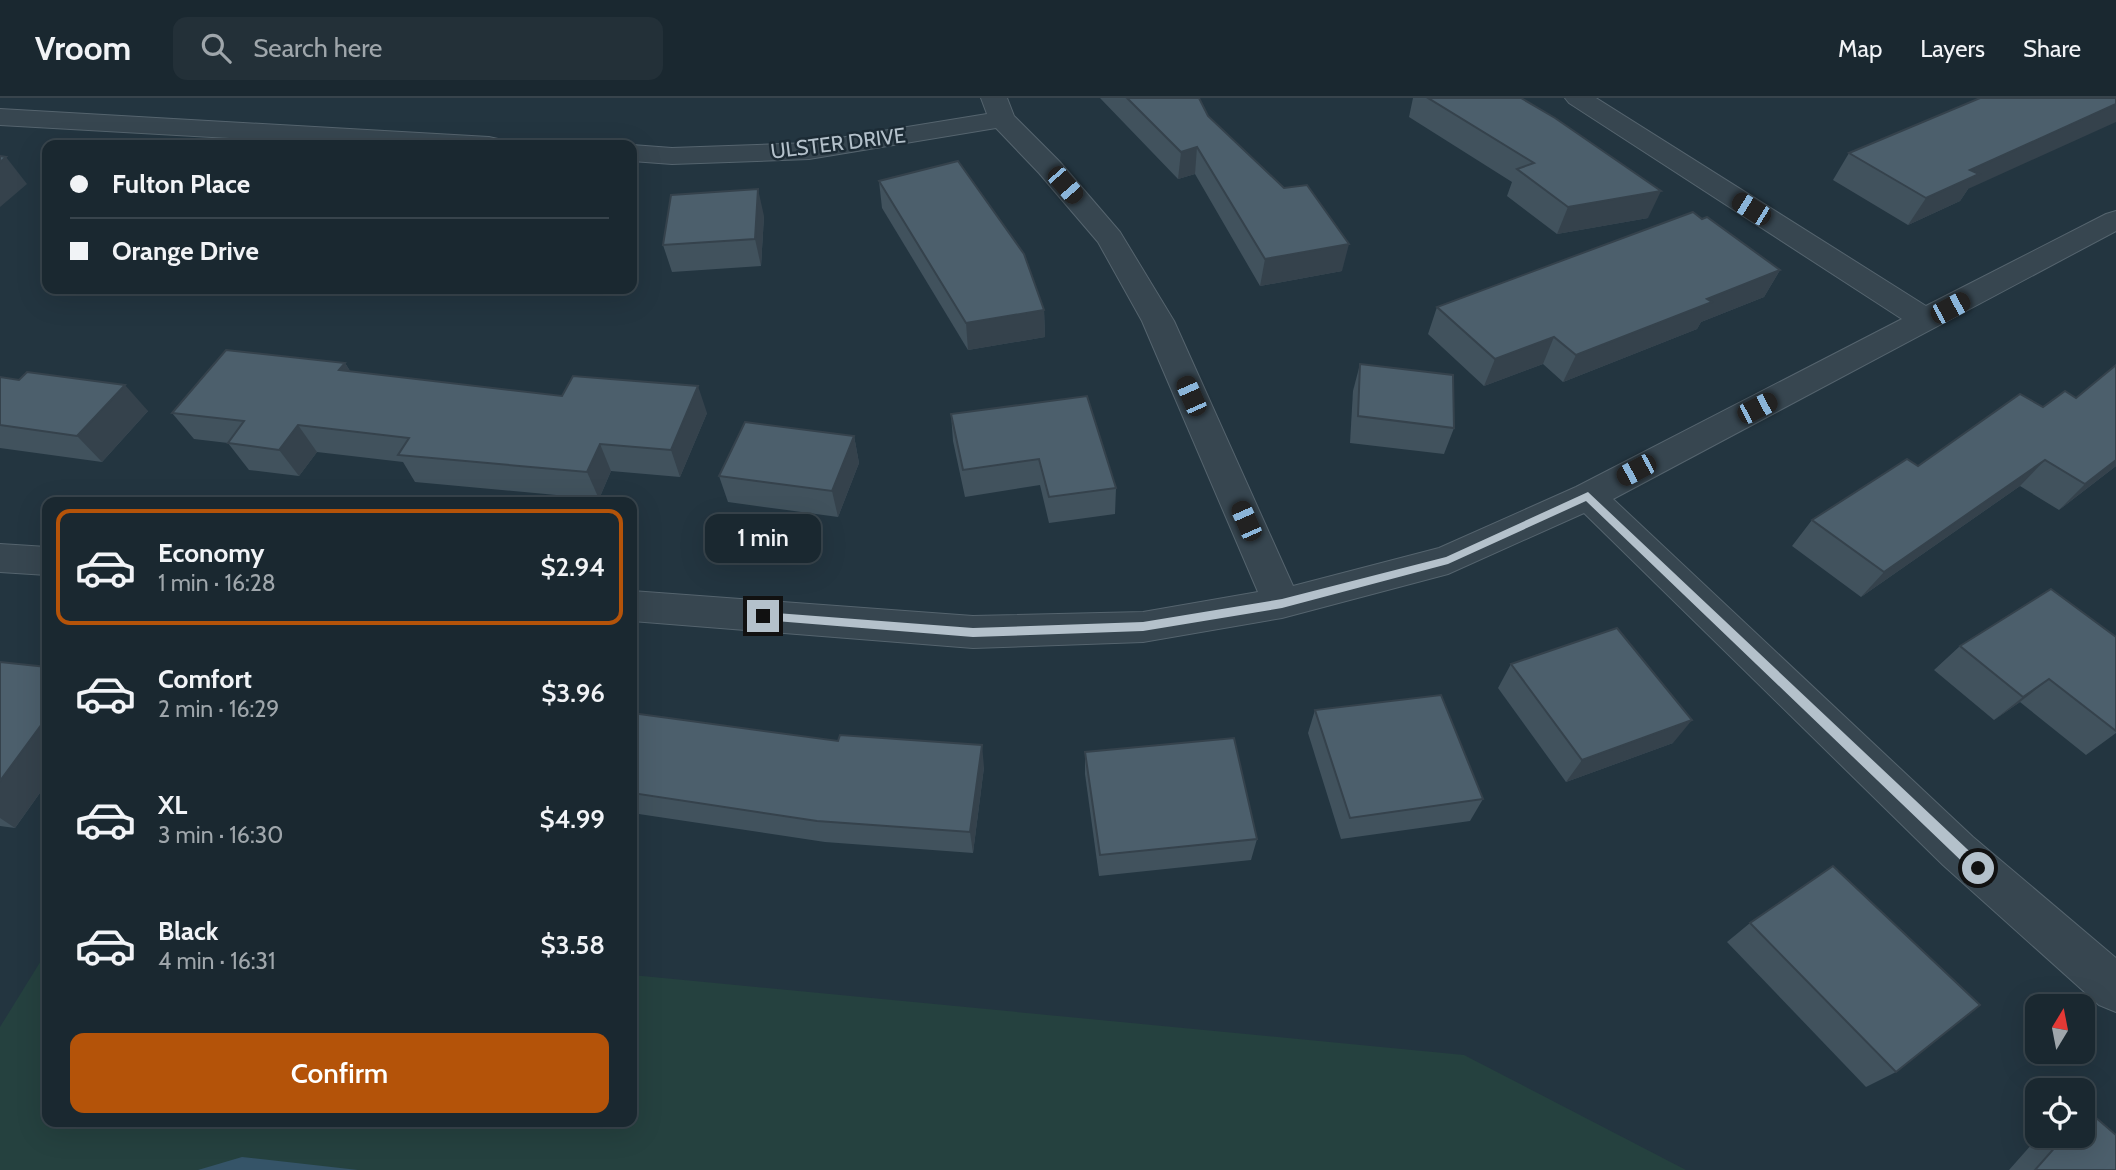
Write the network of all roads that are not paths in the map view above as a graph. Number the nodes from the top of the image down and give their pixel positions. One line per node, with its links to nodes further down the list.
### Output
1 (1578, 98): 7 (street)
2 (998, 109): 5 (street, ULSTER DRIVE); 11 (street)
3 (0, 117): 4 (street)
4 (402, 140)
5 (637, 153)
6 (2116, 220): 7 (street)
7 (1926, 320): 8 (street)
8 (1588, 496): 11 (street); 13 (street)
9 (0, 558): 10 (street)
10 (42, 561)
11 (1282, 603): 12 (street)
12 (637, 606)
13 (2116, 989)

